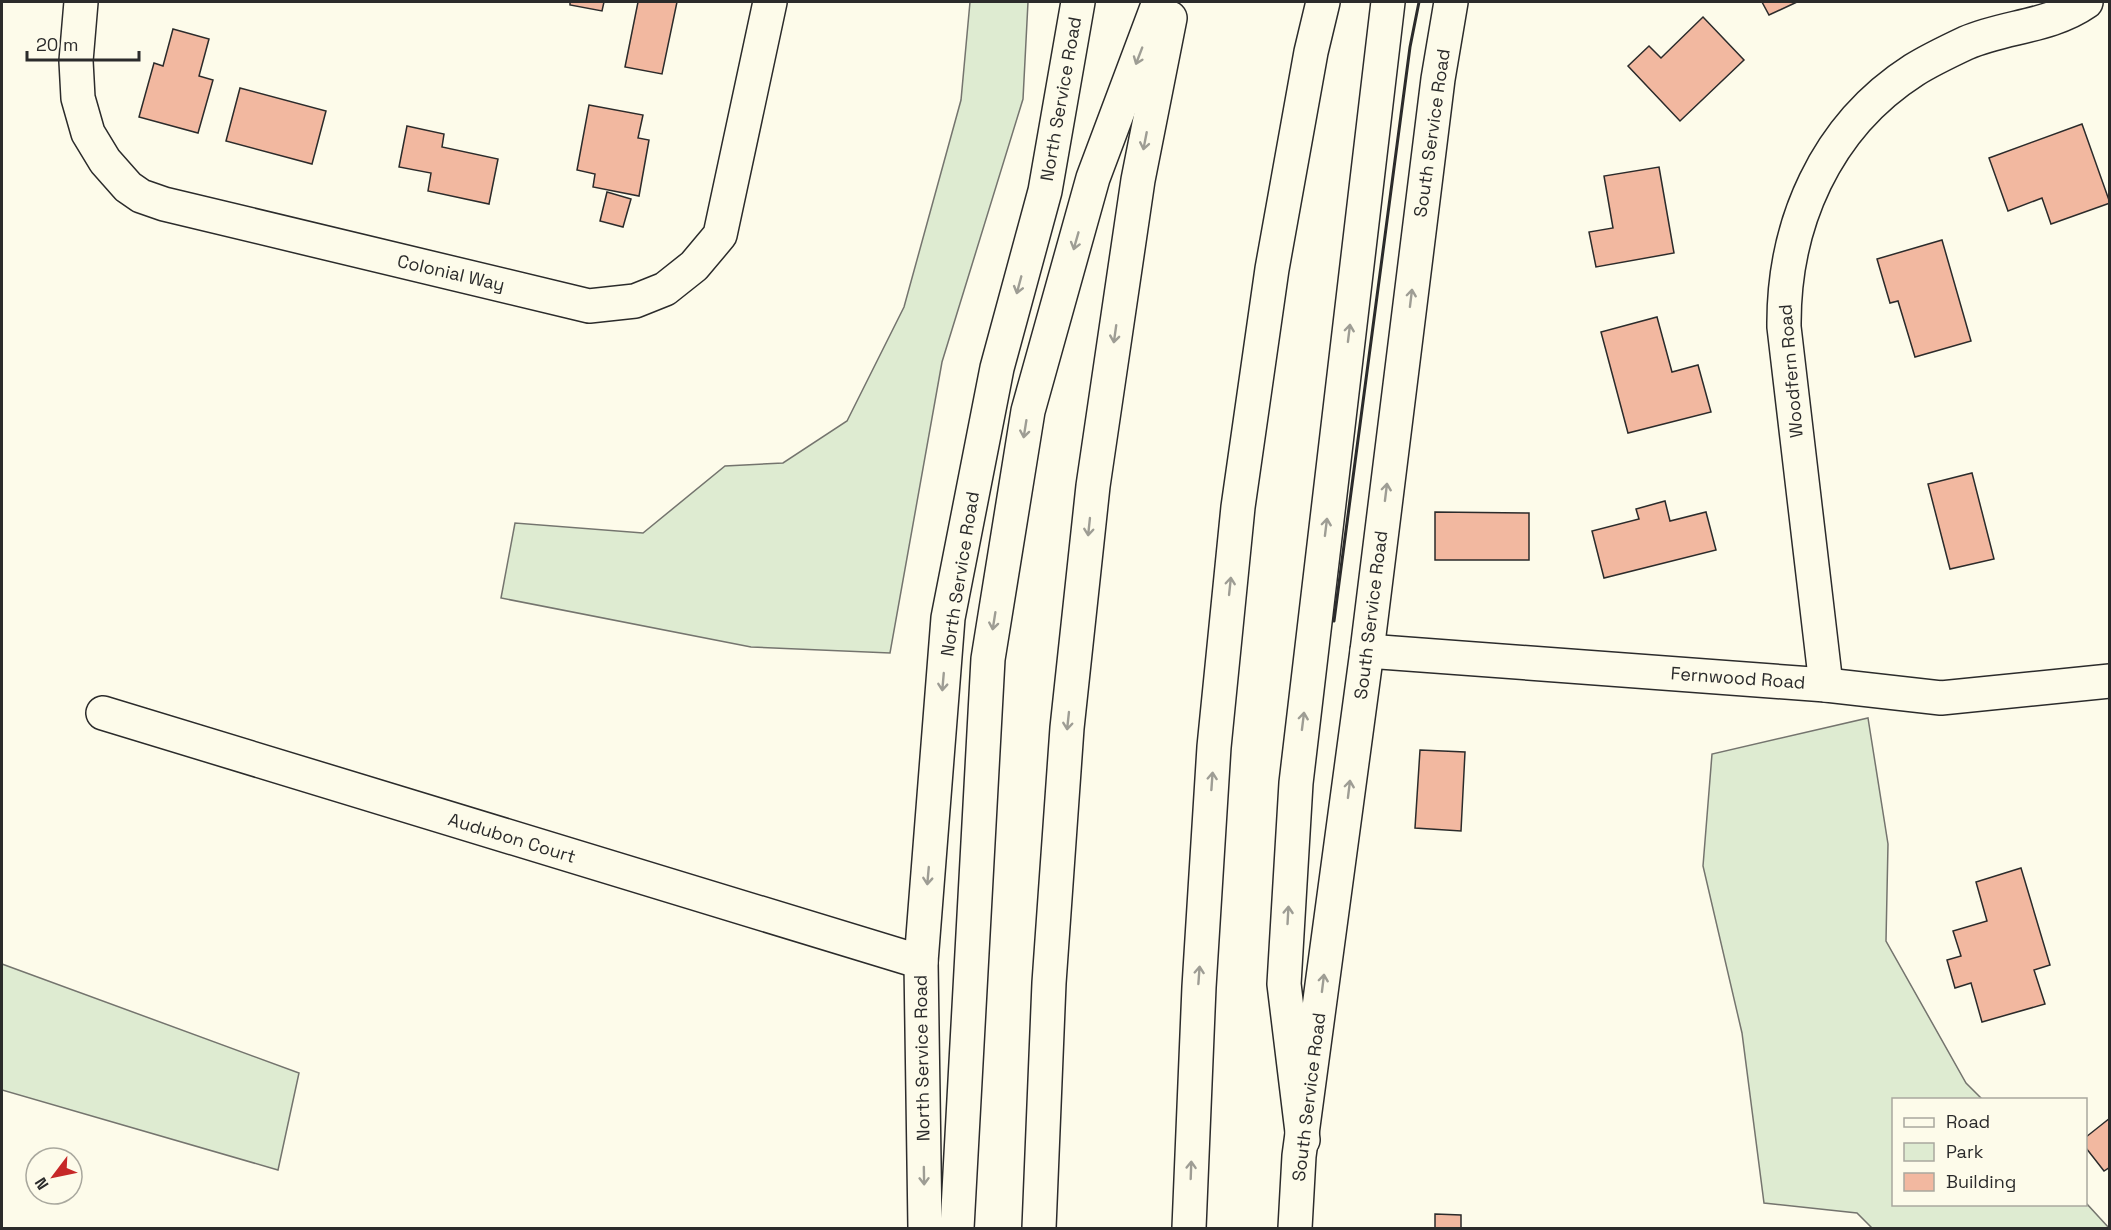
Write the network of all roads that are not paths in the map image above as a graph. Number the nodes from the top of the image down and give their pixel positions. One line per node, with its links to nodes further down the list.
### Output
1 (81, 2): 2 (main road, Colonial Way)
2 (770, 2)
3 (1078, 2): 14 (main road, North Service Road, one-way to 14)
4 (1159, 2): 17 (main road, one-way to 17)
5 (1173, 2): 18 (main road, one-way to 18)
6 (1323, 2): 19 (main road, one-way to 6)
7 (1388, 2): 15 (main road, one-way to 7)
8 (1451, 2): 10 (main road, South Service Road, one-way to 8)
9 (2086, 2): 12 (main road, Woodfern Road)
10 (1367, 651): 12 (main road, Fernwood Road); 15 (main road, South Service Road, one-way to 10)
11 (2109, 681): 12 (main road, Fernwood Road)
12 (1826, 685)
13 (103, 713): 14 (main road, Audubon Court)
14 (921, 962): 16 (main road, North Service Road, one-way to 16)
15 (1303, 1140): 20 (main road, South Service Road)
16 (925, 1228)
17 (957, 1228)
18 (1039, 1228)
19 (1189, 1228)
20 (1295, 1228)

